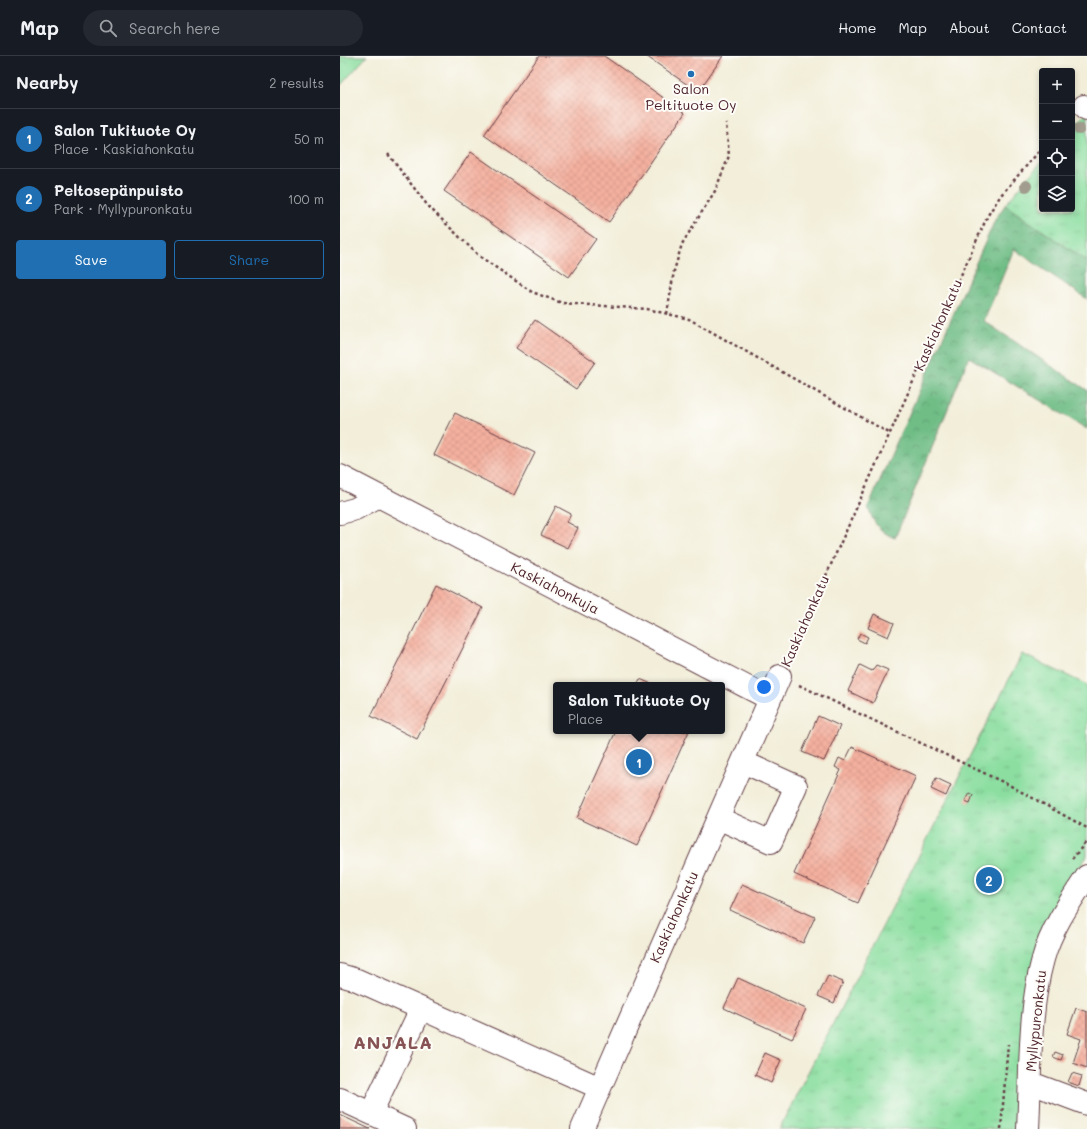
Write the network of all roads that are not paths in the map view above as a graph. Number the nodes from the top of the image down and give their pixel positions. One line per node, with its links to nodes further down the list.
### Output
1 (340, 476): 2 (street, Kaskiahonkuja)
2 (379, 496): 3 (street); 5 (street, Kaskiahonkuja)
3 (340, 513)
4 (780, 676): 5 (street, Kaskiahonkatu)
5 (770, 699): 6 (street, Kaskiahonkatu)
6 (743, 762): 7 (street, Kaskiahonkatu); 7 (street)
7 (718, 818): 12 (street, Kaskiahonkatu)
8 (1087, 876): 11 (street, Myllypuronkatu)
9 (340, 975): 10 (street)
10 (421, 1009): 12 (street); 15 (street)
11 (1031, 1083): 14 (street); 18 (street, Myllypuronkatu)
12 (600, 1088): 17 (street, Kaskiahonkatu)
13 (340, 1099): 15 (street)
14 (1087, 1104)
15 (371, 1114): 16 (street)
16 (405, 1129)
17 (582, 1129)
18 (1028, 1129)

